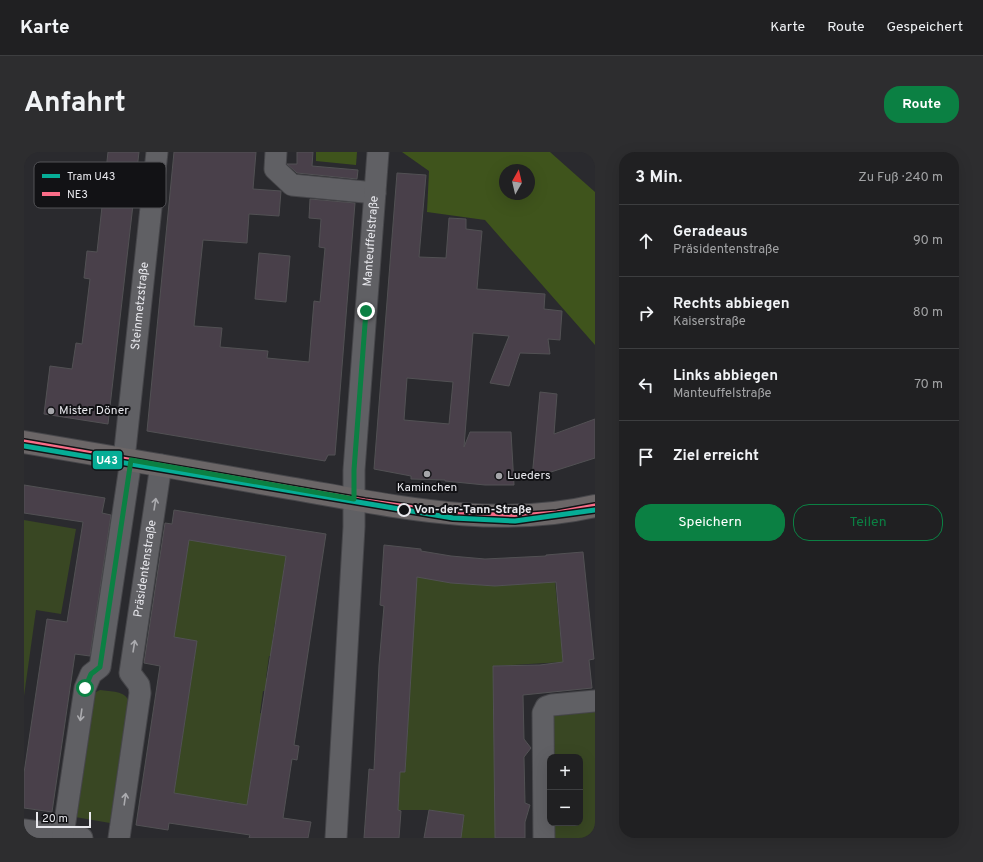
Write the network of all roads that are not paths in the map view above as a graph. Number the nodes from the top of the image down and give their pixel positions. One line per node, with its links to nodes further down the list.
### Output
1 (157, 152): 4 (street, Steinmetzstraße)
2 (276, 152): 5 (street)
3 (378, 152): 5 (street, Manteuffelstraße)
4 (156, 162)
5 (375, 193): 10 (street, Manteuffelstraße)
6 (152, 208): 8 (street, Steinmetzstraße)
7 (24, 442): 8 (main road)
8 (128, 460): 9 (main road); 12 (street)
9 (161, 465): 10 (main road); 13 (street, Präsidentenstraße, one-way to 9)
10 (354, 499): 11 (main road); 18 (street)
11 (595, 506)
12 (100, 667): 13 (street); 16 (street, one-way to 16)
13 (130, 673): 17 (street, one-way to 13)
14 (595, 701): 19 (street)
15 (28, 833): 16 (street)
16 (72, 837)
17 (119, 838)
18 (336, 838)
19 (544, 838)

